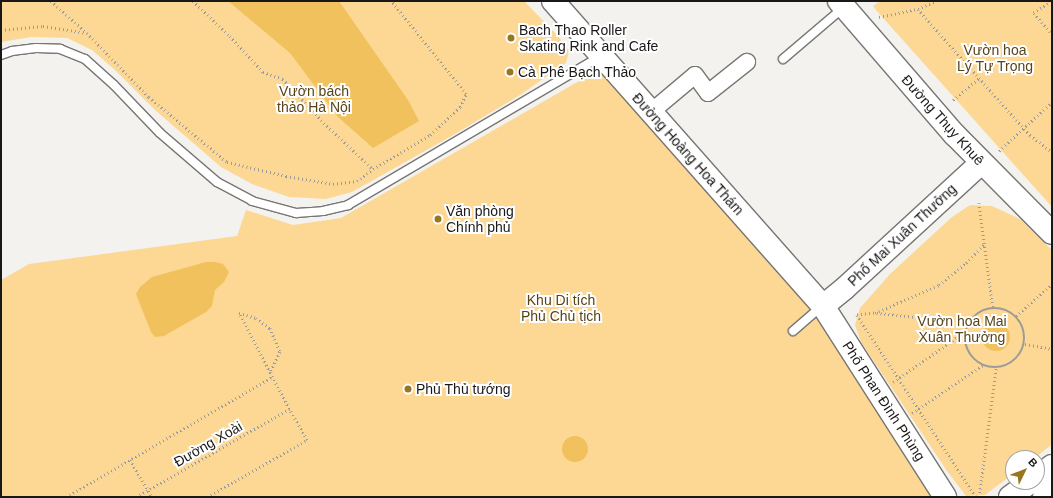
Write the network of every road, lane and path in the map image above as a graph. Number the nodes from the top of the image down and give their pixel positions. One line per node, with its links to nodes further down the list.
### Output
1 (51, 1): 11 (path)
2 (194, 1): 25 (path)
3 (391, 1): 25 (path)
4 (553, 1): 14 (main road, Đường Hoàng Hoa Thám)
5 (936, 1): 8 (path)
6 (845, 3): 15 (lane); 24 (main road, Đường Thụy Khuê)
7 (1052, 5): 12 (path)
8 (918, 9): 9 (path); 17 (path)
9 (879, 17)
10 (1, 30): 11 (path)
11 (87, 33): 25 (path)
12 (1052, 34)
13 (1, 55): 14 (lane)
14 (602, 56): 20 (main road, Đường Hoàng Hoa Thám)
15 (783, 59)
16 (747, 62): 20 (street)
17 (979, 78): 18 (path); 21 (path)
18 (953, 100)
19 (1052, 102): 21 (path)
20 (651, 112): 30 (main road, Đường Hoàng Hoa Thám)
21 (1024, 128): 22 (path); 23 (path)
22 (999, 151)
23 (1052, 152)
24 (980, 163): 27 (main road, Đường Thụy Khuê); 30 (main road, Phố Mai Xuân Thưởng)
25 (373, 169)
26 (980, 203): 28 (path)
27 (1052, 233)
28 (985, 243): 31 (path); 32 (path)
29 (1052, 284): 33 (path)
30 (822, 306): 36 (lane); 56 (main road, Phố Phan Đình Phùng)
31 (993, 308): 33 (path); 34 (path)
32 (874, 313): 34 (path); 43 (path)
33 (1016, 316): 37 (path)
34 (969, 323): 35 (path)
35 (966, 331): 39 (path); 43 (path)
36 (793, 332)
37 (1025, 344): 38 (path); 40 (path)
38 (1052, 350)
39 (983, 365): 40 (path); 46 (path)
40 (996, 368): 57 (path)
41 (270, 373): 41 (path); 42 (path)
42 (272, 377): 45 (path); 48 (path)
43 (898, 379): 44 (path); 46 (path)
44 (889, 385)
45 (289, 409): 49 (path, Đường Xoài); 55 (path)
46 (918, 409): 47 (path); 57 (path)
47 (912, 414)
48 (130, 460): 49 (path); 52 (path)
49 (148, 490): 53 (path, Đường Xoài); 54 (path)
50 (1020, 490): 58 (main road)
51 (1052, 491): 59 (main road)
52 (66, 497)
53 (136, 497)
54 (152, 497)
55 (207, 497)
56 (945, 497)
57 (977, 497)
58 (1010, 497)
59 (1044, 497)

